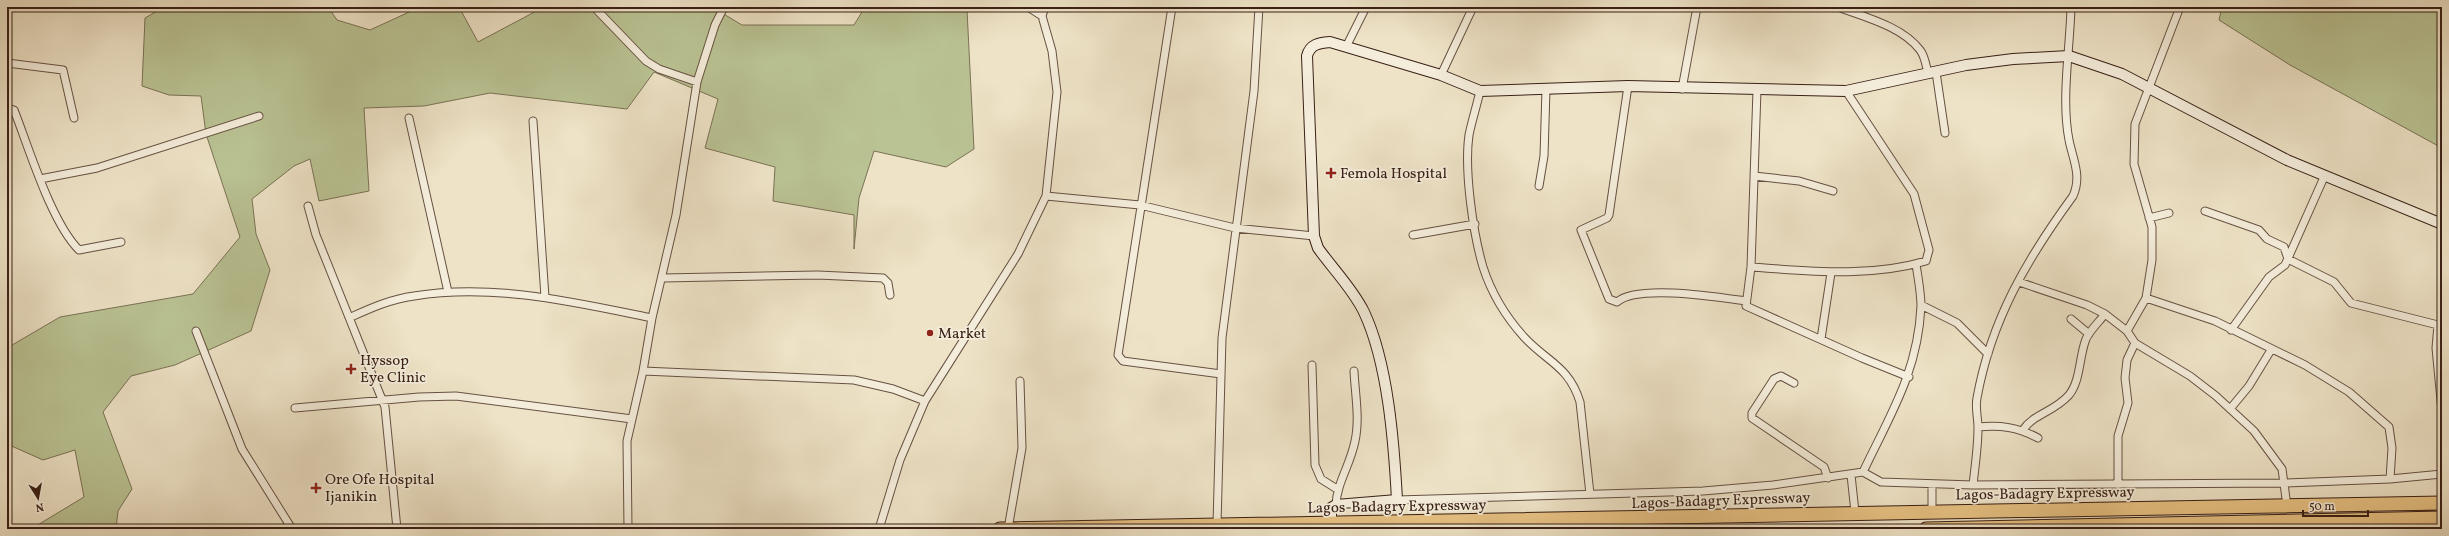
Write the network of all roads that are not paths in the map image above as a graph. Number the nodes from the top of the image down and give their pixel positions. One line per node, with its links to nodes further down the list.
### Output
1 (594, 7): 20 (street)
2 (724, 7): 20 (street)
3 (1028, 7): 14 (street)
4 (1045, 7): 14 (street)
5 (1172, 7): 40 (street)
6 (1259, 7): 47 (street)
7 (1366, 7): 15 (street)
8 (1473, 7): 19 (street)
9 (1698, 7): 24 (street)
10 (1838, 7): 13 (street)
11 (2071, 7): 16 (street)
12 (2180, 7): 22 (street)
13 (1858, 10): 18 (street)
14 (1042, 16): 39 (street)
15 (1346, 47): 19 (street); 49 (street)
16 (2069, 56): 18 (street); 22 (street); 56 (street)
17 (7, 63): 30 (street)
18 (1932, 72): 27 (street); 33 (street)
19 (1441, 75): 26 (street)
20 (697, 82): 55 (street)
21 (1628, 86): 23 (street); 24 (street); 61 (street)
22 (2150, 88): 34 (street); 44 (street)
23 (1546, 89): 26 (street); 37 (street)
24 (1682, 89): 25 (street)
25 (1757, 90): 27 (street); 35 (street)
26 (1480, 91): 45 (street)
27 (1846, 91): 52 (street)
28 (7, 108): 36 (street)
29 (259, 116): 36 (street)
30 (74, 118)
31 (410, 118): 57 (street)
32 (533, 120): 59 (street)
33 (1945, 133)
34 (2325, 175): 46 (street); 51 (street)
35 (1754, 176): 38 (street); 53 (street)
36 (40, 179): 50 (street)
37 (1539, 186)
38 (1833, 191)
39 (1046, 196): 40 (street); 83 (street)
40 (1140, 205): 47 (street); 78 (street)
41 (308, 206): 64 (street)
42 (2205, 211): 51 (street)
43 (2169, 213): 44 (street)
44 (2149, 218): 60 (street)
45 (1475, 224): 48 (street); 101 (street)
46 (2442, 224)
47 (1235, 228): 49 (street); 78 (street)
48 (1413, 235)
49 (1314, 236): 102 (street)
50 (120, 242)
51 (2288, 259): 67 (street); 86 (street)
52 (1916, 264): 54 (street); 62 (street)
53 (1751, 267): 54 (street); 61 (street)
54 (1831, 273): 71 (street)
55 (663, 278): 58 (street); 65 (street)
56 (2019, 282): 63 (street); 74 (street)
57 (448, 292): 59 (street); 64 (street)
58 (890, 295)
59 (545, 297): 65 (street)
60 (2146, 298): 67 (street); 69 (street)
61 (1746, 301): 71 (street)
62 (1921, 304): 74 (street); 79 (street)
63 (2105, 314): 69 (street); 70 (street)
64 (350, 318): 82 (street)
65 (652, 318): 76 (street)
66 (2071, 319): 70 (street)
67 (2231, 330): 73 (street)
68 (196, 331): 111 (street)
69 (2127, 332): 72 (street)
70 (2089, 334): 89 (street)
71 (1821, 339): 79 (street)
72 (2135, 343): 85 (street); 98 (street)
73 (2271, 350): 85 (street); 95 (street)
74 (1988, 354): 88 (street)
75 (1312, 365): 100 (street)
76 (643, 371): 83 (street); 87 (street)
77 (1354, 371): 100 (street)
78 (1221, 374): 110 (street)
79 (1909, 377): 91 (street)
80 (1020, 381): 116 (street)
81 (1794, 383): 94 (street)
82 (383, 401): 84 (street); 87 (street); 112 (street)
83 (925, 402): 114 (street)
84 (295, 408)
85 (2230, 409): 96 (street)
86 (2442, 411)
87 (632, 419): 113 (street)
88 (1978, 427): 89 (street); 99 (street)
89 (2023, 430): 90 (street)
90 (2038, 438)
91 (1863, 472): 92 (street); 97 (street)
92 (1851, 474): 94 (street); 107 (street)
93 (2442, 474): 95 (street)
94 (1828, 478): 101 (street)
95 (2390, 479): 96 (street)
96 (2285, 483): 98 (street); 105 (street)
97 (1932, 484): 99 (street); 106 (street)
98 (2118, 485): 99 (street)
99 (1973, 486)
100 (1336, 489): 104 (street)
101 (1590, 494): 102 (street)
102 (1397, 500): 104 (street)
103 (2442, 503): 105 (highway, Lagos-Badagry Expressway)
104 (1336, 505): 109 (street)
105 (2287, 506): 106 (highway, Lagos-Badagry Expressway)
106 (1932, 511): 107 (highway, Lagos-Badagry Expressway)
107 (1855, 512): 109 (highway, Lagos-Badagry Expressway)
108 (2442, 518): 117 (highway)
109 (1331, 522): 110 (highway, Lagos-Badagry Expressway)
110 (1217, 525): 116 (highway, Lagos-Badagry Expressway)
111 (292, 529)
112 (397, 529)
113 (628, 529)
114 (879, 529)
115 (1000, 529): 116 (highway, Lagos-Badagry Expressway)
116 (1008, 529)
117 (1926, 529)

